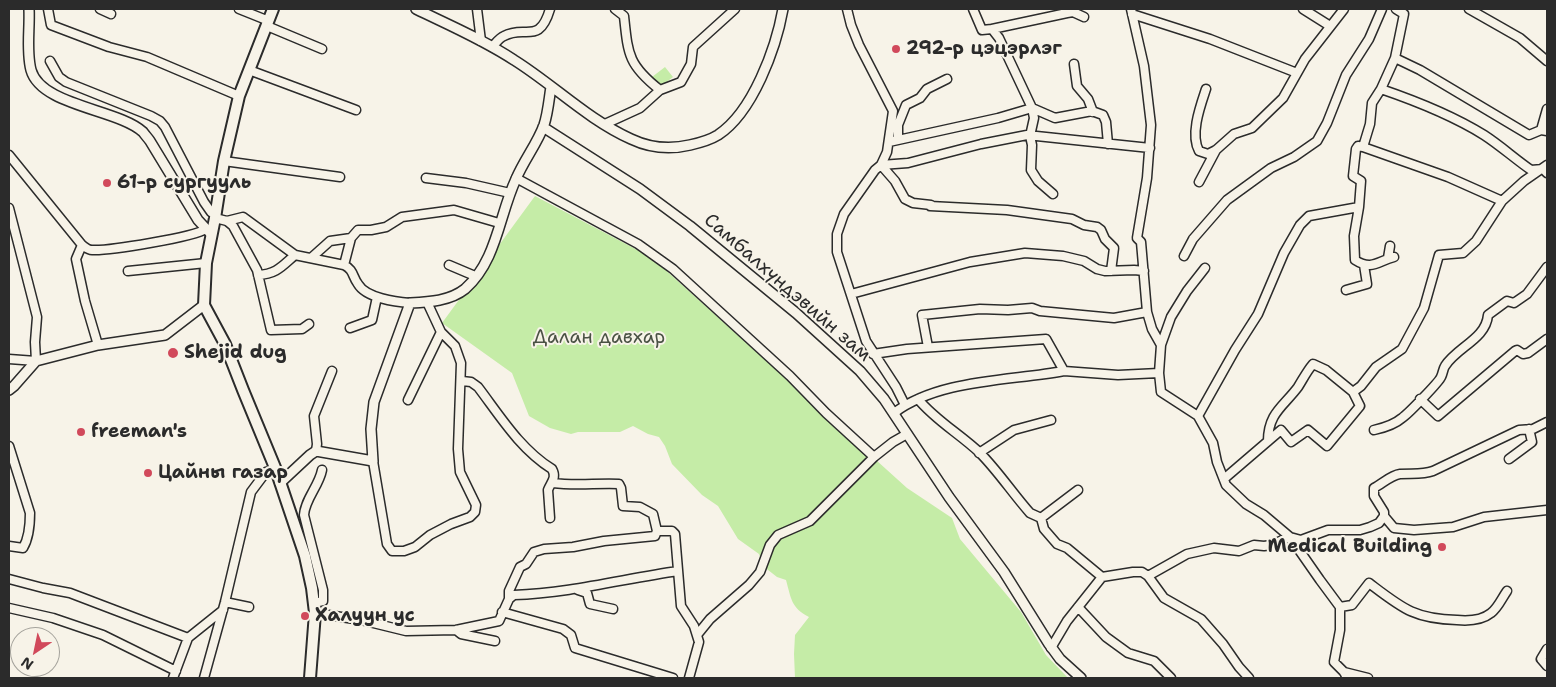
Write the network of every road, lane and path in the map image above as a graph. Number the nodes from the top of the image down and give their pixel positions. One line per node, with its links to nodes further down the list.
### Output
1 (29, 9): 72 (street)
2 (48, 9): 41 (street)
3 (100, 9): 21 (street)
4 (239, 9): 24 (street)
5 (273, 9): 24 (main road)
6 (416, 9): 27 (street)
7 (477, 9): 27 (street)
8 (550, 9): 28 (street)
9 (615, 9): 22 (street)
10 (629, 9): 22 (street)
11 (735, 9): 40 (street)
12 (783, 9): 46 (street)
13 (847, 9): 51 (street)
14 (973, 9): 26 (street)
15 (1303, 9): 25 (street)
16 (1344, 9): 25 (street)
17 (1382, 9): 77 (street)
18 (1396, 9): 30 (street)
19 (1469, 9): 32 (street)
20 (1132, 11): 35 (street); 54 (street)
21 (111, 14)
22 (624, 16): 40 (street)
23 (1084, 17): 26 (street)
24 (268, 23): 29 (street); 34 (main road)
25 (1330, 26): 35 (street)
26 (992, 29): 42 (street)
27 (480, 41): 28 (street)
28 (492, 47): 37 (street)
29 (322, 49)
30 (1395, 58): 38 (street); 48 (street)
31 (50, 61): 69 (street)
32 (1547, 61)
33 (1074, 64): 45 (street)
34 (249, 70): 41 (main road); 44 (street)
35 (1297, 72): 55 (street)
36 (947, 79): 50 (street)
37 (550, 87): 46 (street); 47 (street)
38 (1381, 88): 53 (street); 59 (street)
39 (1206, 89): 55 (street)
40 (660, 90): 46 (street)
41 (239, 96): 57 (main road)
42 (1032, 108): 45 (street); 49 (street); 50 (street)
43 (1547, 109): 48 (street)
44 (356, 110)
45 (1093, 112): 52 (street)
46 (605, 124)
47 (543, 127): 62 (street); 117 (street, Самбалхүндэвийн зам)
48 (1544, 130)
49 (1030, 136): 52 (street); 58 (street); 65 (street)
50 (898, 139): 51 (street)
51 (889, 142): 58 (street)
52 (1108, 144): 54 (street)
53 (1363, 147): 66 (street); 67 (street)
54 (1150, 148): 87 (street)
55 (1216, 150): 63 (street)
56 (9, 155): 74 (street)
57 (224, 161): 60 (street); 69 (main road)
58 (881, 165): 86 (street); 91 (street)
59 (1546, 169): 66 (street)
60 (340, 177)
61 (426, 178): 64 (street)
62 (516, 178): 64 (street); 128 (street)
63 (1199, 182)
64 (510, 193): 71 (street)
65 (1052, 194)
66 (1502, 201): 112 (street)
67 (1359, 207): 82 (street); 118 (street)
68 (9, 208): 106 (street)
69 (215, 216): 70 (street); 72 (main road)
70 (227, 221): 76 (street); 88 (street)
71 (499, 223): 73 (street); 89 (street)
72 (209, 232): 74 (street); 79 (main road)
73 (351, 238): 78 (street); 80 (street)
74 (82, 245): 101 (street)
75 (1390, 246): 82 (street)
76 (295, 255): 78 (street); 88 (street)
77 (1184, 256)
78 (311, 258): 80 (street)
79 (206, 263): 85 (street); 95 (main road)
80 (344, 265): 92 (street)
81 (449, 265): 89 (street)
82 (1364, 265): 90 (street)
83 (1547, 267): 114 (street)
84 (1205, 268): 102 (street)
85 (128, 271)
86 (1111, 271): 87 (street); 91 (street)
87 (1144, 271): 96 (street)
88 (258, 275): 97 (street)
89 (476, 276): 93 (street)
90 (1346, 290)
91 (851, 294): 104 (street)
92 (378, 297): 94 (street); 98 (street)
93 (427, 302): 94 (street); 99 (street)
94 (410, 303): 130 (street)
95 (204, 305): 101 (street); 131 (main road)
96 (1148, 312): 102 (street); 103 (street)
97 (308, 324)
98 (350, 328)
99 (441, 332): 110 (street); 115 (street)
100 (1547, 339): 114 (street)
101 (98, 345): 106 (street)
102 (1161, 345): 109 (street)
103 (928, 347): 104 (street); 108 (street)
104 (873, 354): 116 (street)
105 (9, 359): 106 (street)
106 (36, 361): 111 (street)
107 (332, 371): 126 (street)
108 (1064, 371): 109 (street); 113 (street)
109 (1159, 372): 118 (street)
110 (462, 381): 130 (street); 134 (street)
111 (9, 390)
112 (1354, 392): 124 (street); 124 (street)
113 (918, 399): 116 (street); 127 (street)
114 (1420, 399): 122 (street)
115 (408, 400)
116 (905, 405): 117 (street)
117 (894, 413): 123 (street, Самбалхүндэвийн зам)
118 (1198, 416): 133 (street)
119 (1051, 420): 127 (street)
120 (1547, 422): 121 (street)
121 (1529, 429): 129 (street); 138 (street)
122 (1374, 430)
123 (908, 434): 128 (street); 163 (street, Самбалхүндэвийн зам)
124 (1268, 440): 133 (street)
125 (9, 446): 143 (street)
126 (316, 451): 130 (street); 135 (street)
127 (979, 453): 140 (street)
128 (874, 458): 160 (street)
129 (1509, 459)
130 (373, 460)
131 (276, 470): 135 (main road); 151 (street)
132 (322, 470): 156 (street)
133 (1225, 478): 142 (street)
134 (553, 483): 139 (street); 141 (street)
135 (280, 484): 156 (main road)
136 (1078, 490): 140 (street)
137 (1547, 510): 138 (street)
138 (1384, 516): 142 (street)
139 (550, 518)
140 (1041, 518): 146 (street)
141 (657, 532): 144 (street); 150 (street)
142 (1290, 537): 145 (street); 154 (street)
143 (9, 546)
144 (678, 571): 148 (street); 160 (street)
145 (1148, 576): 146 (street); 174 (street)
146 (1102, 577): 153 (street)
147 (9, 580): 161 (street)
148 (576, 590): 150 (street); 157 (street)
149 (1507, 591): 154 (street)
150 (508, 599): 158 (street)
151 (224, 606): 152 (street); 161 (street); 168 (street)
152 (249, 607)
153 (1078, 607): 163 (street); 173 (street)
154 (1340, 607): 167 (street)
155 (9, 608): 166 (street)
156 (314, 608): 159 (street); 169 (main road)
157 (613, 610)
158 (502, 612): 159 (street); 170 (street)
159 (456, 630): 162 (street)
160 (697, 635): 171 (street)
161 (188, 638): 166 (street)
162 (495, 641)
163 (1051, 648): 172 (street, Самбалхүндэвийн зам)
164 (1547, 649): 165 (street)
165 (1547, 666)
166 (175, 675)
167 (1345, 675): 175 (street)
168 (204, 678)
169 (310, 678)
170 (674, 678)
171 (689, 678)
172 (1081, 678)
173 (1171, 678)
174 (1249, 678)
175 (1368, 678)

